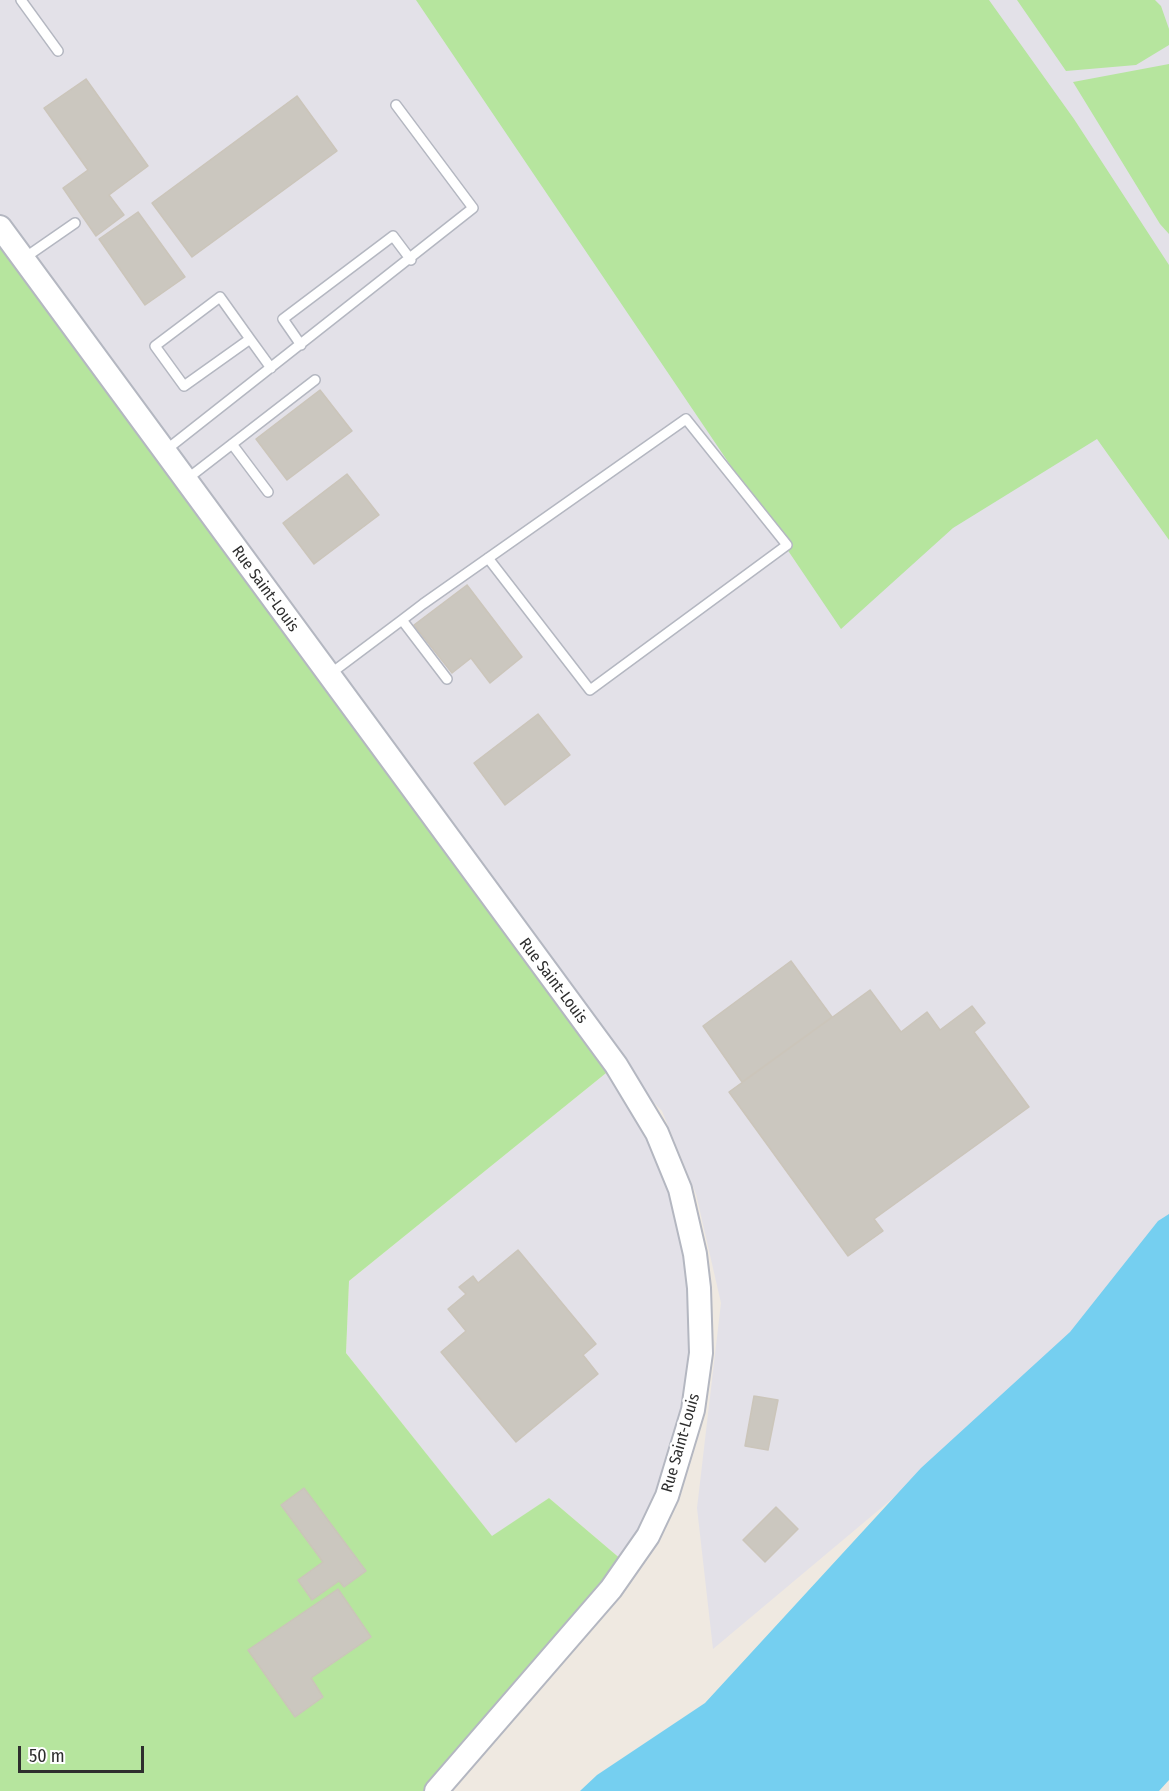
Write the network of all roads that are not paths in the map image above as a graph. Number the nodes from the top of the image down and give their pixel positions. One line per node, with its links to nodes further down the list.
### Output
1 (21, 0): 2 (lane)
2 (58, 51)
3 (396, 105): 7 (lane)
4 (75, 223): 6 (lane)
5 (0, 227): 6 (street, Rue Saint-Louis)
6 (23, 259): 13 (street, Rue Saint-Louis)
7 (411, 260): 9 (lane); 9 (lane)
8 (250, 339): 8 (lane); 10 (lane)
9 (301, 345): 10 (lane)
10 (271, 368): 13 (lane)
11 (315, 380): 12 (lane)
12 (232, 444): 14 (lane); 15 (lane)
13 (164, 452): 14 (street, Rue Saint-Louis)
14 (185, 480): 18 (street, Rue Saint-Louis)
15 (268, 492)
16 (488, 558): 16 (lane); 17 (lane)
17 (402, 620): 18 (lane); 19 (lane)
18 (328, 676): 20 (street, Rue Saint-Louis)
19 (447, 679)
20 (436, 1791)

